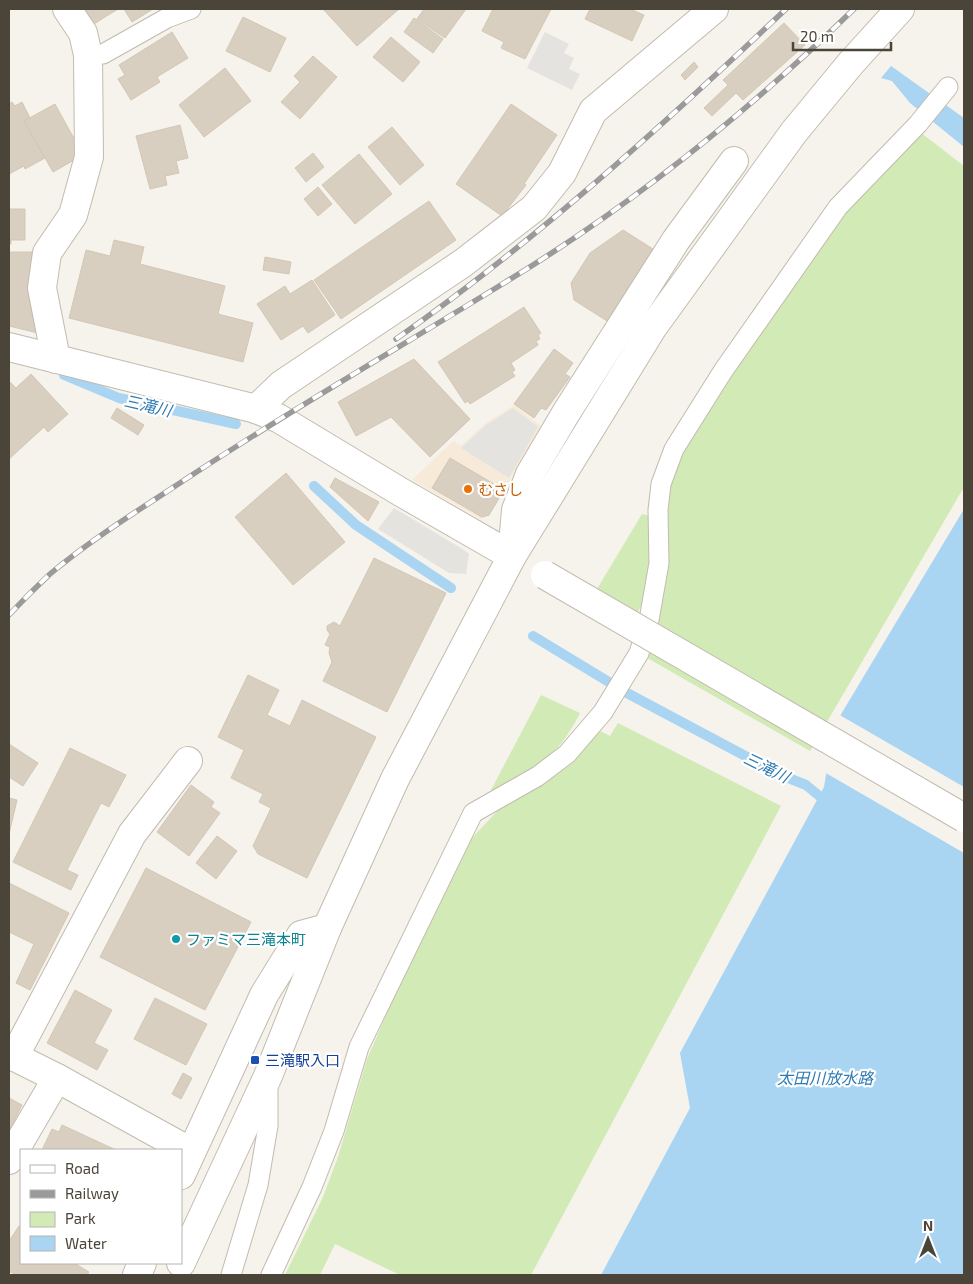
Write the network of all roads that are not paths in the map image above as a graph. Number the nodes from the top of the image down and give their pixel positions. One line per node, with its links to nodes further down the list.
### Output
1 (67, 9): 5 (street)
2 (191, 9): 5 (lane)
3 (714, 9): 10 (street)
4 (900, 9): 11 (street)
5 (88, 55): 9 (street)
6 (948, 87): 23 (lane)
7 (734, 161): 11 (street)
8 (9, 347): 9 (street)
9 (56, 359): 10 (street)
10 (256, 409): 11 (street)
11 (512, 556): 13 (street, bridge); 14 (street)
12 (188, 761): 15 (street)
13 (964, 818)
14 (327, 928): 16 (street); 20 (street)
15 (11, 1056): 17 (street)
16 (268, 1076): 21 (street); 22 (lane)
17 (57, 1078): 18 (street); 19 (street)
18 (165, 1149)
19 (9, 1160)
20 (186, 1163)
21 (182, 1261)
22 (231, 1275)
23 (271, 1275)

